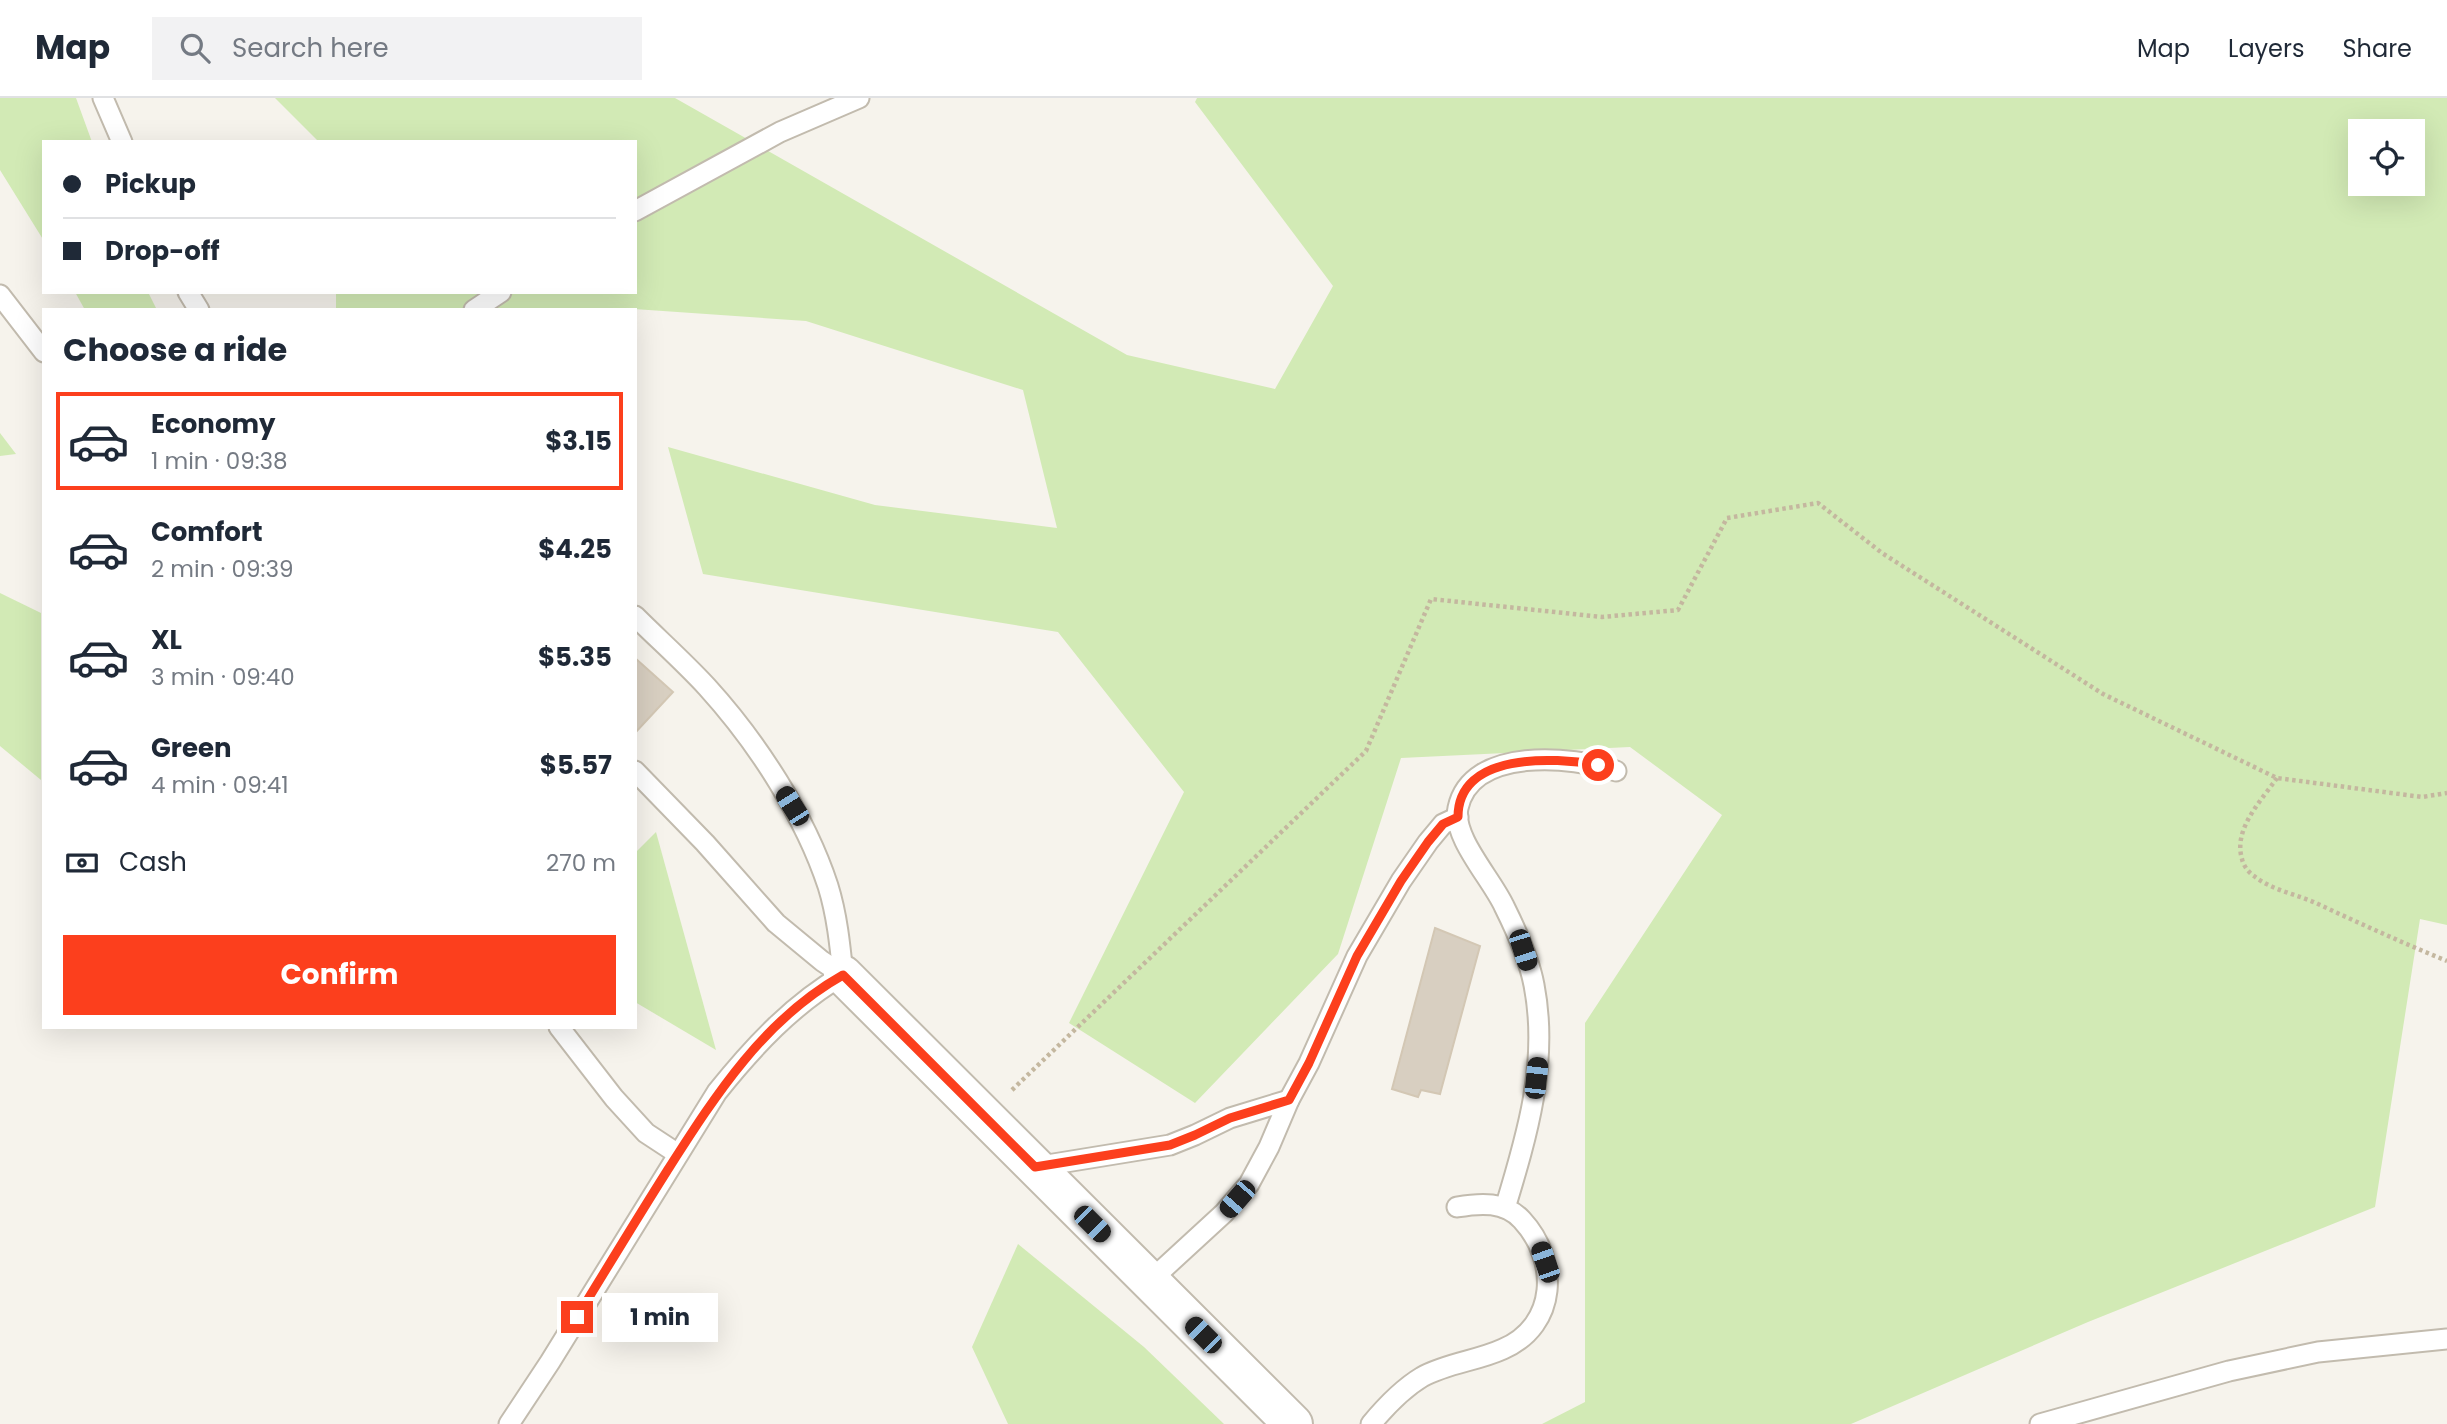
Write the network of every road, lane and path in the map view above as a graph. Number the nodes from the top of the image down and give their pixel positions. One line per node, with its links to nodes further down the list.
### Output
1 (103, 98): 3 (lane)
2 (859, 98): 4 (lane)
3 (121, 140)
4 (637, 210)
5 (498, 294): 7 (lane)
6 (0, 295): 8 (lane)
7 (477, 308)
8 (42, 349)
9 (637, 618): 16 (lane)
10 (1616, 771): 14 (lane)
11 (637, 773): 16 (lane)
12 (2277, 778): 13 (path); 15 (path); 19 (path)
13 (2447, 793)
14 (1458, 817): 18 (lane); 23 (lane)
15 (2447, 961)
16 (843, 975): 19 (street); 20 (lane)
17 (561, 1029): 20 (lane)
18 (1289, 1100): 21 (lane); 24 (lane)
19 (984, 1116): 21 (street)
20 (678, 1154): 26 (lane)
21 (1035, 1167): 24 (street)
22 (1457, 1207): 23 (lane)
23 (1505, 1208): 28 (lane)
24 (1150, 1281): 27 (street)
25 (2447, 1339): 29 (lane)
26 (509, 1424)
27 (1293, 1424)
28 (1371, 1424)
29 (2040, 1424)

